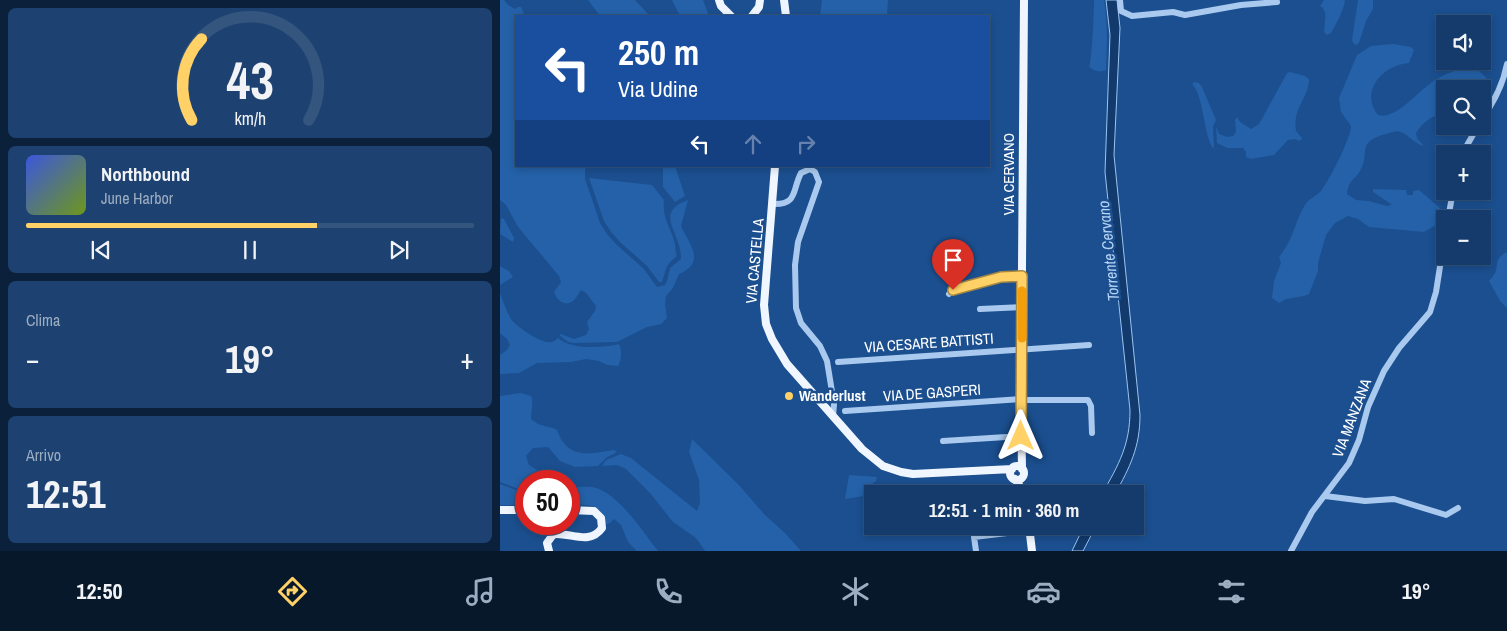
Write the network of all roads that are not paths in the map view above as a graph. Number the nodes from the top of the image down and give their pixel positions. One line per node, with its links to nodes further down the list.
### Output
1 (719, 0): 7 (main road)
2 (760, 0): 8 (main road)
3 (784, 0): 9 (main road)
4 (1024, 0): 15 (main road, VIA CERVANO)
5 (1120, 0): 6 (street)
6 (1277, 2)
7 (730, 15)
8 (753, 15)
9 (786, 15)
10 (1507, 64): 11 (street)
11 (1491, 106)
12 (776, 167): 13 (main road, VIA CASTELLA)
13 (773, 204): 24 (main road, VIA CASTELLA); 24 (street, VIA CASTELLA)
14 (1440, 265): 30 (street, VIA MANZANA)
15 (1022, 276): 16 (street); 17 (main road, VIA CERVANO)
16 (950, 294)
17 (1022, 307): 18 (street); 20 (main road, VIA CERVANO)
18 (980, 309)
19 (1089, 345): 20 (street)
20 (1022, 348): 21 (street, VIA CESARE BATTISTI); 22 (main road, VIA CERVANO)
21 (838, 362)
22 (1021, 400): 23 (street, VIA DE GASPERI); 25 (street, VIA DE GASPERI); 26 (main road, VIA CERVANO)
23 (846, 411)
24 (833, 417): 28 (main road, VIA CASTELLA)
25 (1092, 433)
26 (1021, 436): 27 (street); 28 (main road, VIA CERVANO)
27 (944, 441)
28 (1016, 473): 29 (main road)
29 (1021, 485)
30 (1325, 496): 31 (street); 42 (street, VIA MANZANA)
31 (1458, 508)
32 (500, 510): 33 (main road)
33 (515, 510)
34 (580, 511): 36 (main road)
35 (554, 535): 39 (main road)
36 (563, 535)
37 (987, 535): 40 (street)
38 (1028, 535): 41 (main road)
39 (549, 551)
40 (976, 551)
41 (1032, 551)
42 (1291, 551)

